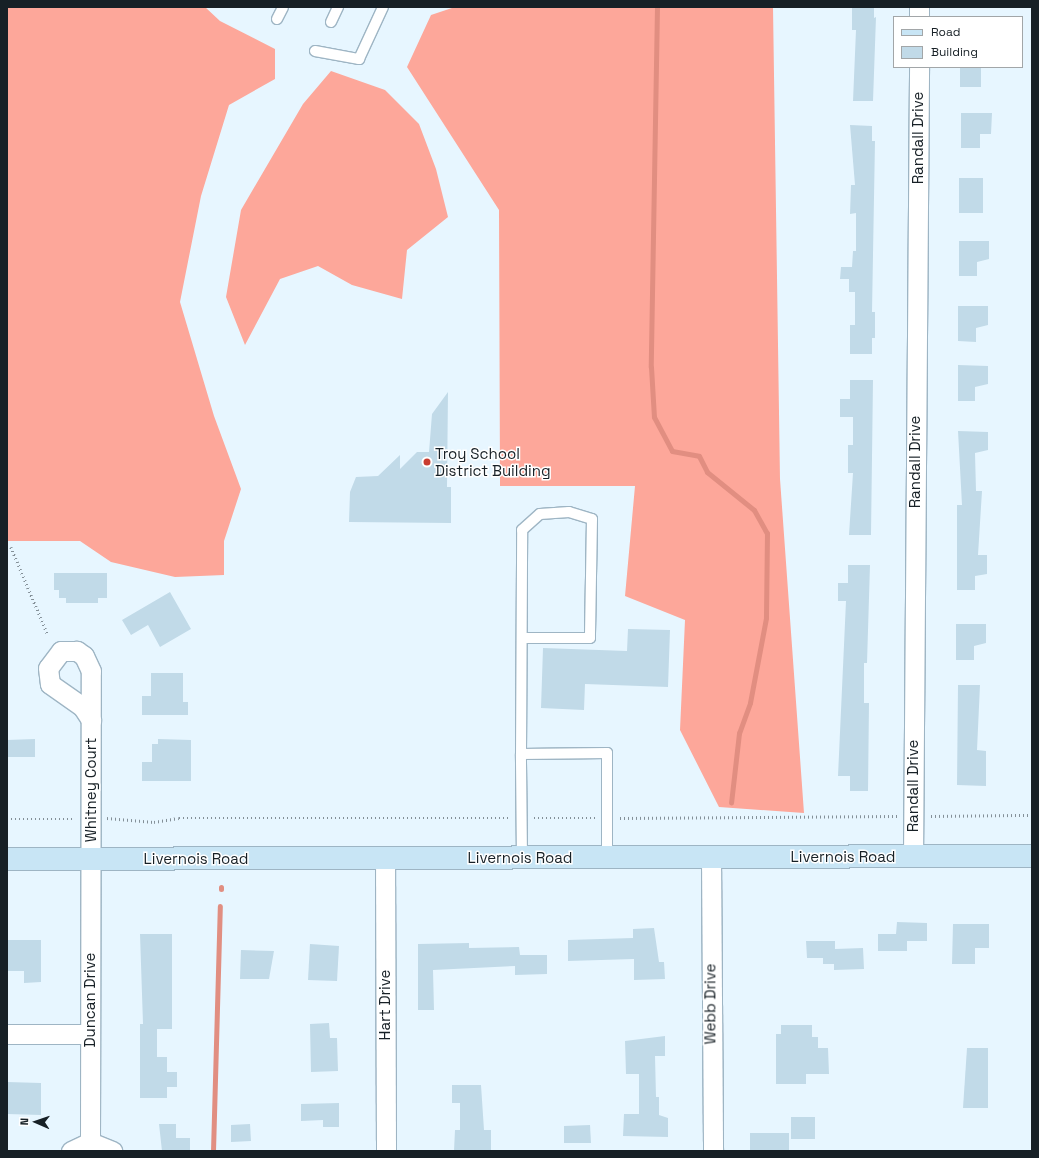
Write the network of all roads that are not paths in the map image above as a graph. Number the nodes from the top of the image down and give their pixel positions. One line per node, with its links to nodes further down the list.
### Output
1 (283, 7): 4 (lane)
2 (338, 7): 5 (lane)
3 (383, 7): 6 (lane)
4 (277, 19)
5 (331, 22)
6 (315, 52)
7 (919, 68): 12 (street, Randall Drive)
8 (522, 638): 8 (lane); 10 (lane)
9 (91, 720): 18 (street, Whitney Court)
10 (521, 754): 14 (lane); 15 (lane)
11 (1032, 856): 12 (main road, Livernois Road)
12 (913, 857): 16 (main road, Livernois Road)
13 (385, 858): 14 (main road, Livernois Road); 18 (main road, Livernois Road); 24 (street, Hart Drive)
14 (522, 858): 15 (main road, Livernois Road)
15 (607, 858): 16 (main road, Livernois Road)
16 (711, 858): 25 (street, Webb Drive)
17 (7, 859): 18 (main road, Livernois Road)
18 (91, 859): 20 (street, Duncan Drive)
19 (7, 1034): 20 (street)
20 (90, 1034): 21 (street, Duncan Drive)
21 (90, 1142): 22 (street); 23 (street)
22 (71, 1151)
23 (112, 1151)
24 (386, 1151)
25 (713, 1151)

